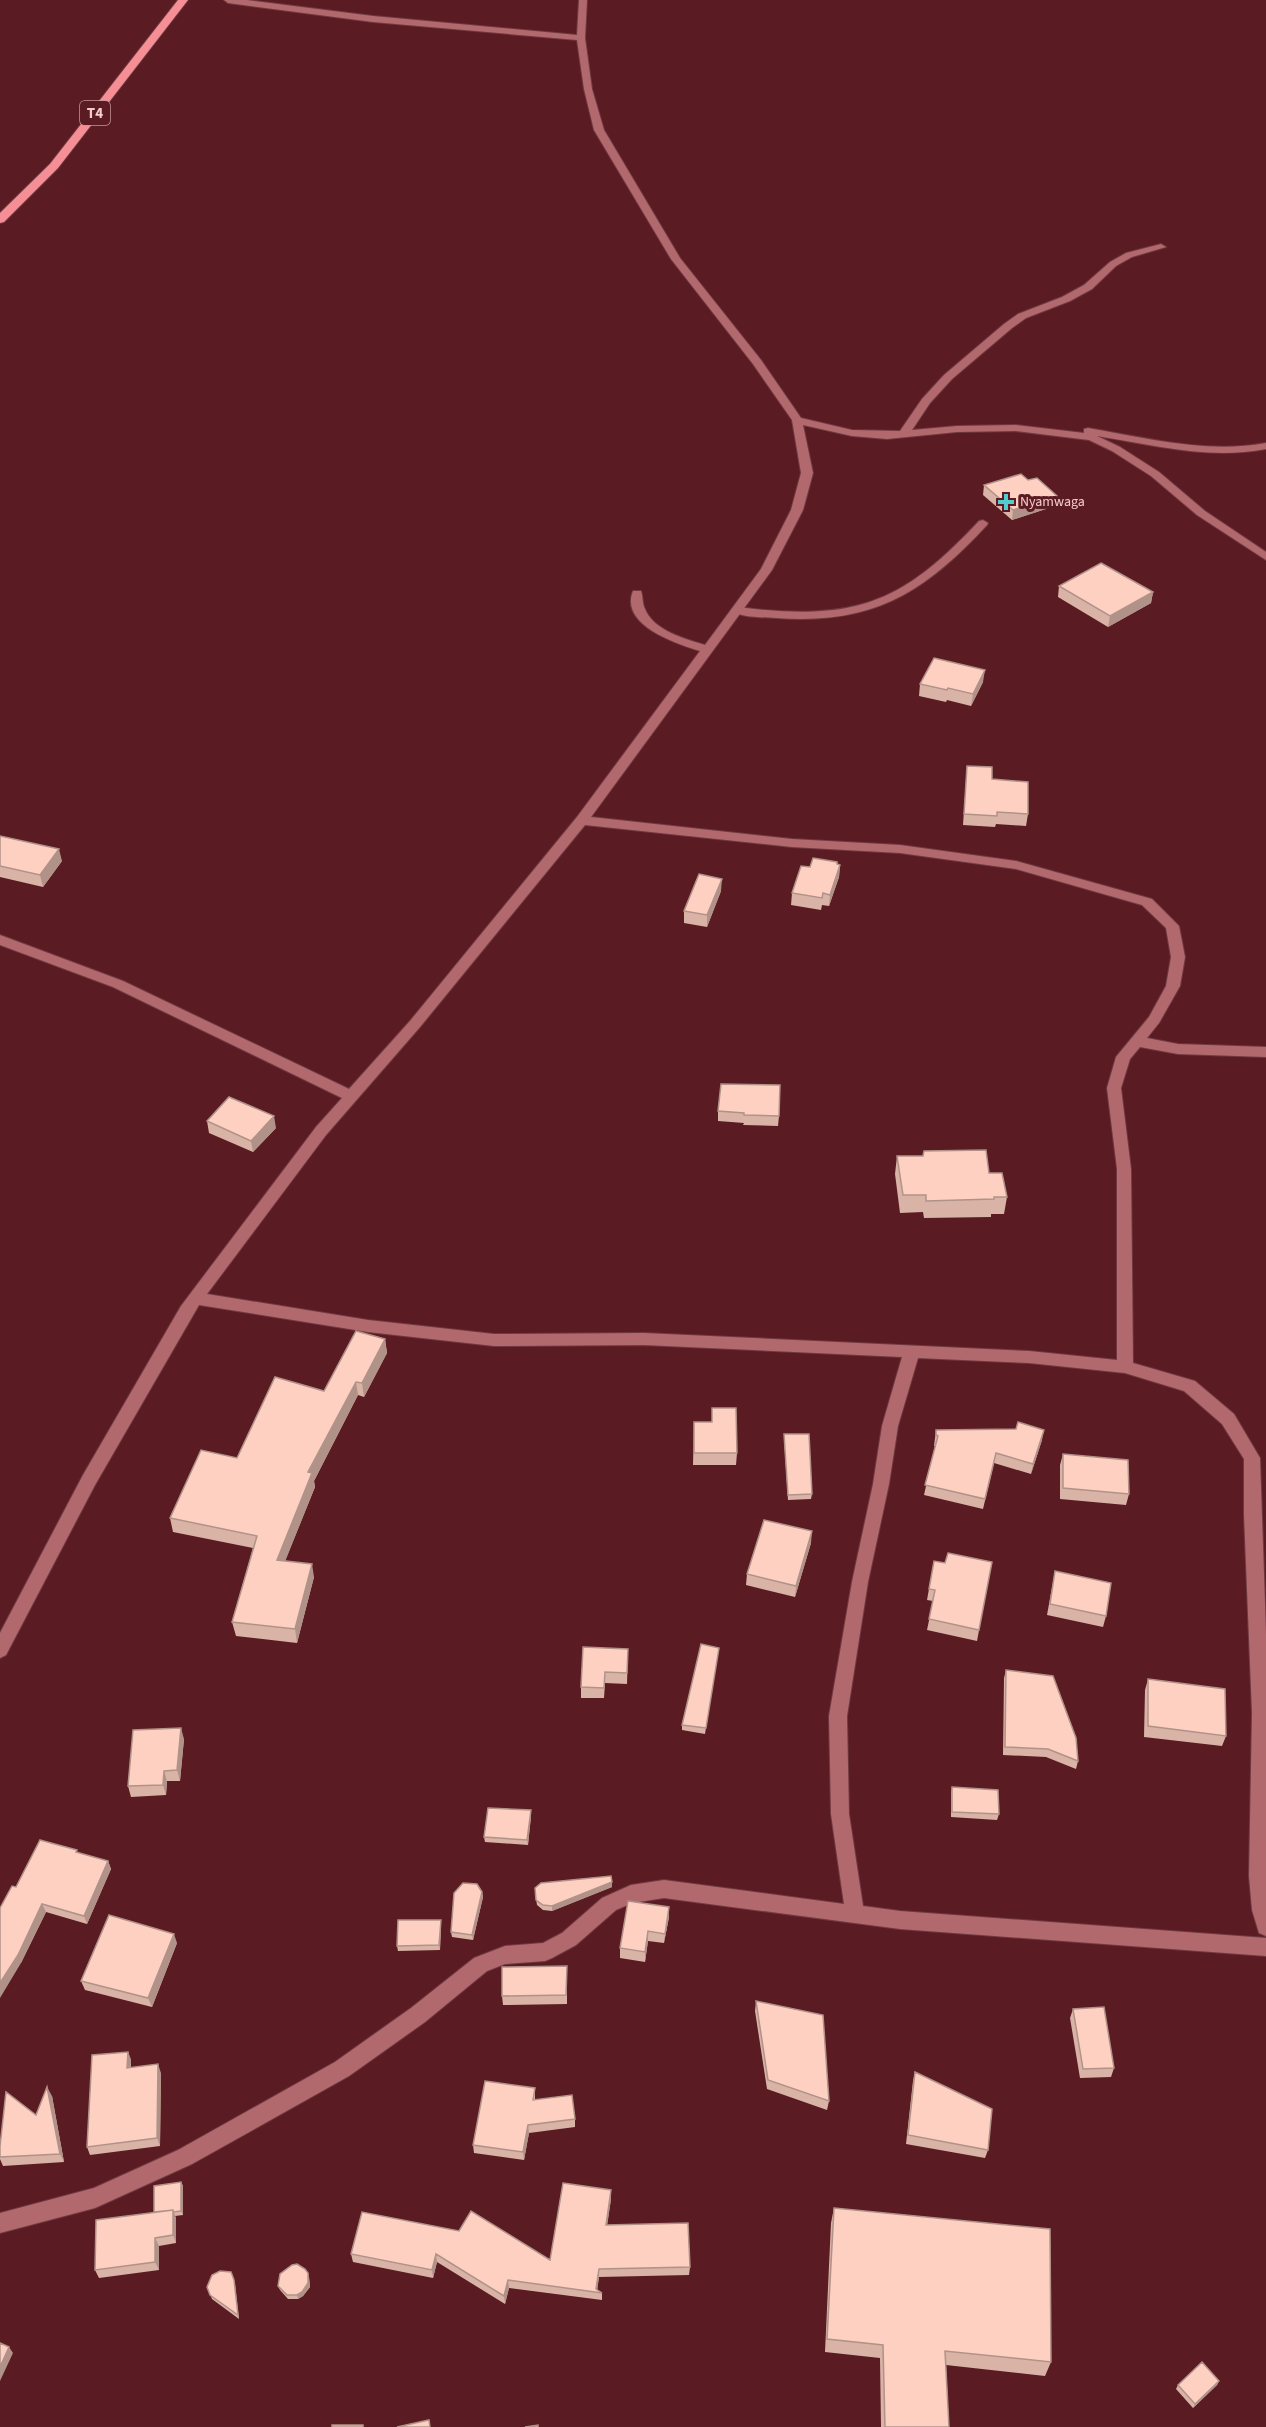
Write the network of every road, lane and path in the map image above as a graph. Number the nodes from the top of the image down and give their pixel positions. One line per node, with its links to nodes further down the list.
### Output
1 (183, 0): 5 (highway, T4)
2 (228, 0): 4 (street)
3 (582, 0): 4 (street)
4 (581, 38): 7 (street)
5 (0, 220)
6 (1161, 247): 8 (street)
7 (797, 420): 8 (street); 14 (street)
8 (904, 434): 9 (street)
9 (1061, 434): 10 (street); 12 (street)
10 (1266, 446)
11 (983, 524): 14 (lane)
12 (1266, 557)
13 (637, 593): 15 (street)
14 (736, 610): 15 (street)
15 (707, 649): 16 (street)
16 (582, 820): 18 (street); 20 (street)
17 (0, 940): 20 (street)
18 (1136, 1041): 19 (street); 23 (street)
19 (1266, 1052)
20 (351, 1096): 21 (street)
21 (195, 1298): 22 (street); 24 (street)
22 (912, 1351): 23 (street); 25 (street)
23 (1125, 1367): 26 (street)
24 (0, 1650)
25 (855, 1914): 27 (street); 28 (street)
26 (1266, 1927)
27 (1266, 1947)
28 (0, 2223)

